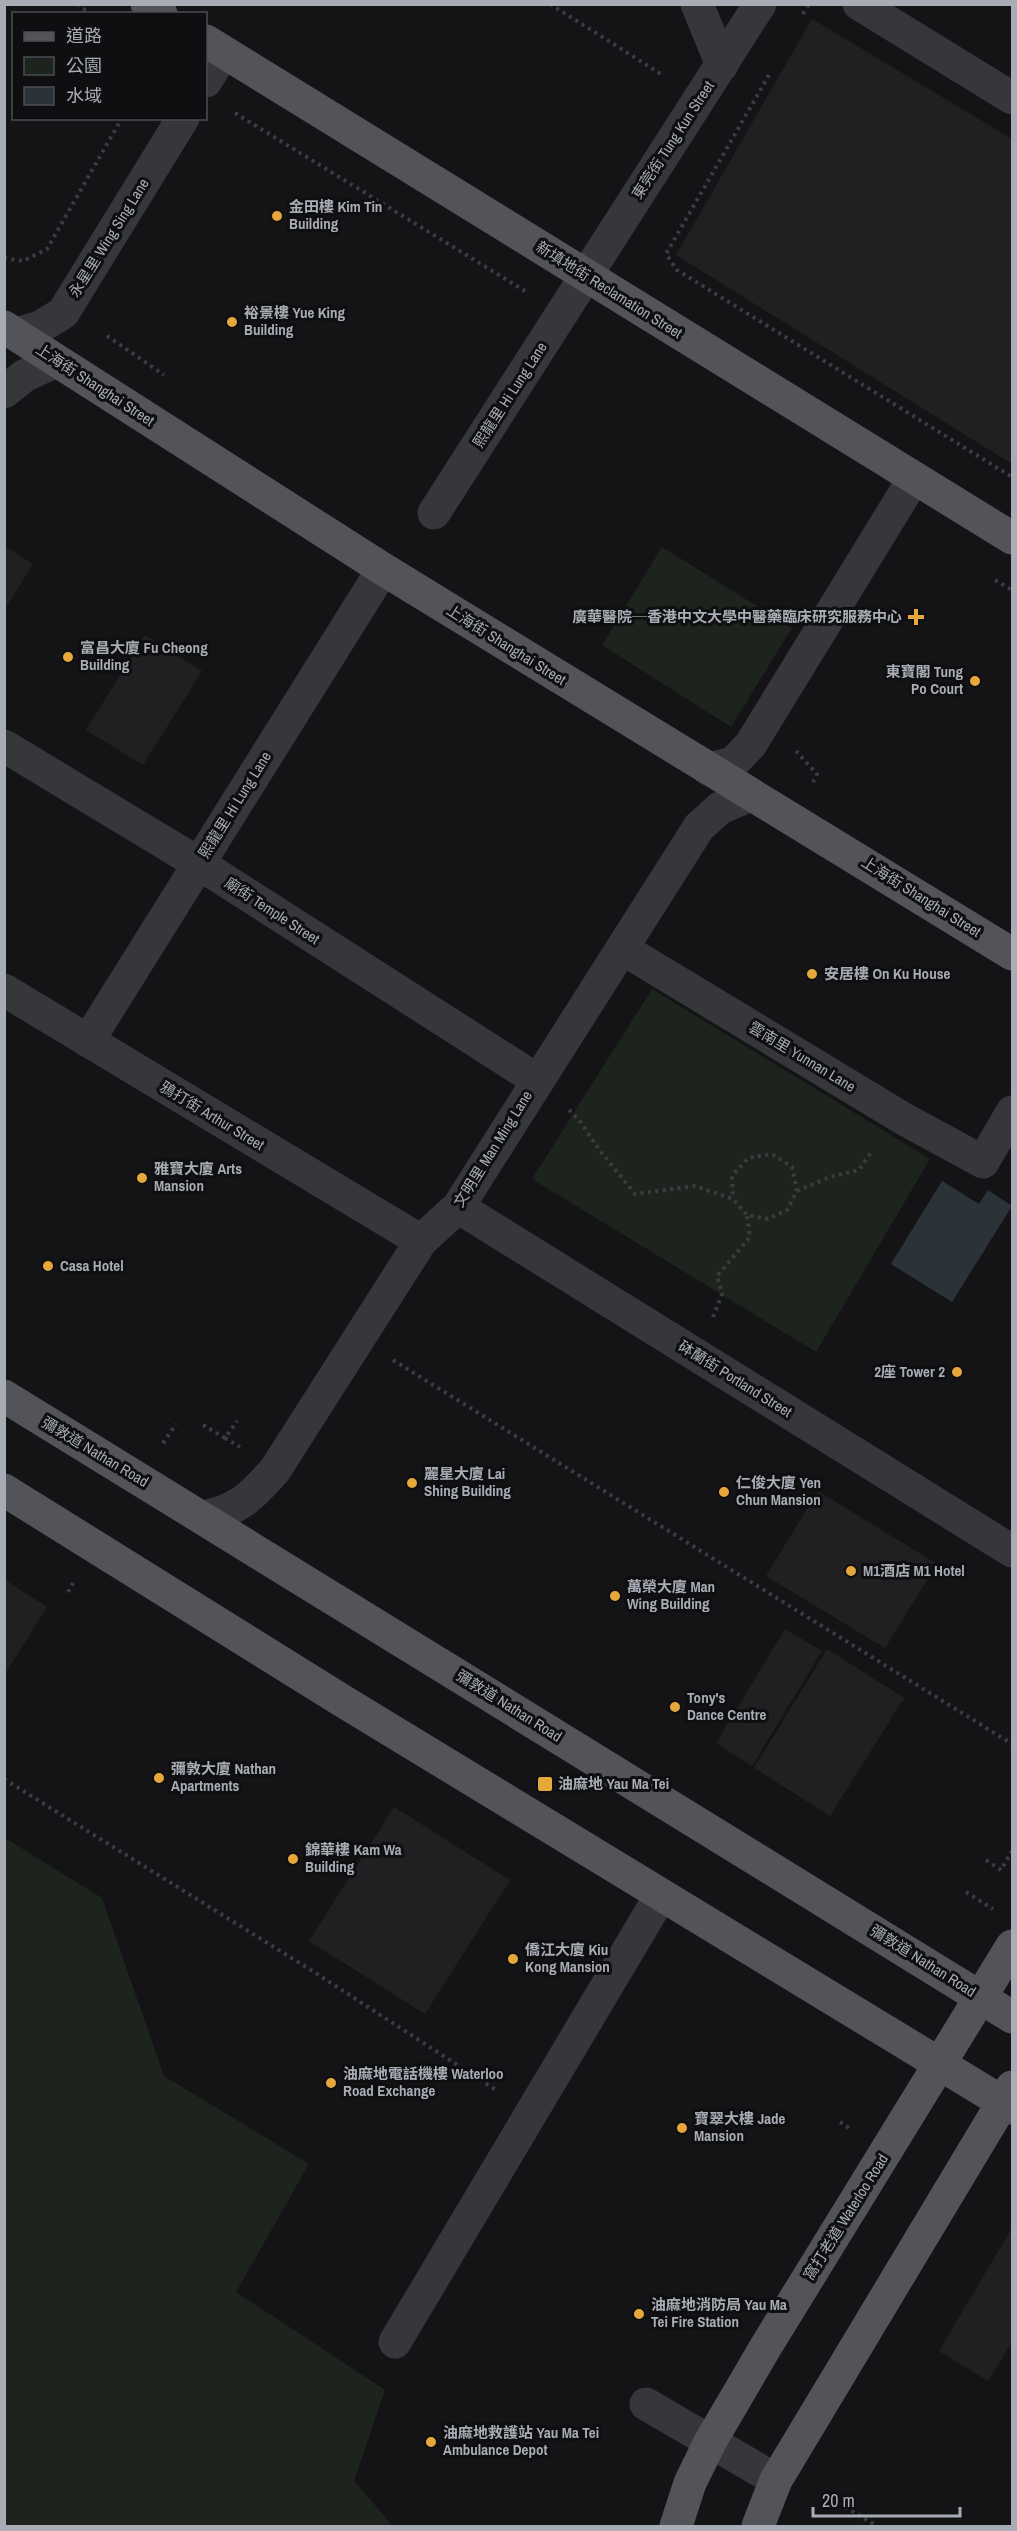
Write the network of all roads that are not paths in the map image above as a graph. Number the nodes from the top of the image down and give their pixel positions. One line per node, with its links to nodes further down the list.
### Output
1 (697, 4): 5 (street)
2 (760, 4): 5 (street, 東莞街 Tung Kun Street)
3 (859, 4): 7 (street)
4 (214, 47): 6 (street); 9 (main road, 新填地街 Reclamation Street)
5 (722, 65): 9 (street, 東莞街 Tung Kun Street)
6 (207, 77)
7 (1012, 98)
8 (182, 120): 10 (street, 永星里 Wing Sing Lane)
9 (586, 276): 13 (main road, 新填地街 Reclamation Street); 14 (street, 熙龍里 Hi Lung Lane)
10 (10, 331): 11 (main road, 上海街 Shanghai Street)
11 (56, 361): 12 (street); 16 (main road, 上海街 Shanghai Street)
12 (4, 392)
13 (914, 478): 15 (main road, 新填地街 Reclamation Street); 18 (street)
14 (434, 513)
15 (1012, 538)
16 (383, 570): 18 (main road, 上海街 Shanghai Street); 20 (street, 熙龍里 Hi Lung Lane)
17 (4, 746): 20 (street, 廟街 Temple Street)
18 (708, 769): 19 (main road, 上海街 Shanghai Street)
19 (751, 795): 21 (street, 文明里 Man Ming Lane); 22 (main road, 上海街 Shanghai Street)
20 (198, 864): 24 (street, 熙龍里 Hi Lung Lane); 25 (street, 廟街 Temple Street)
21 (623, 949): 25 (street, 文明里 Man Ming Lane); 26 (street, 雲南里 Yunnan Lane)
22 (1012, 954)
23 (4, 990): 24 (street, 鴉打街 Arthur Street)
24 (88, 1041): 28 (street, 鴉打街 Arthur Street)
25 (537, 1080): 27 (street, 文明里 Man Ming Lane)
26 (1012, 1112)
27 (458, 1207): 28 (street, 文明里 Man Ming Lane); 32 (street, 砵蘭街 Portland Street)
28 (421, 1241): 31 (street, 文明里 Man Ming Lane)
29 (4, 1396): 31 (main road, 彌敦道 Nathan Road)
30 (4, 1490): 33 (main road)
31 (202, 1517): 35 (main road, 彌敦道 Nathan Road)
32 (1012, 1551)
33 (661, 1895): 37 (main road); 39 (street)
34 (1012, 1946): 35 (main road, 窩打老道 Waterloo Road)
35 (981, 1997): 36 (main road, 彌敦道 Nathan Road); 37 (main road, 窩打老道 Waterloo Road)
36 (1012, 2017)
37 (941, 2065): 38 (main road); 41 (main road, 窩打老道 Waterloo Road)
38 (1009, 2099): 42 (main road)
39 (395, 2342)
40 (646, 2404): 41 (street)
41 (710, 2442): 42 (street); 44 (main road, 窩打老道 Waterloo Road)
42 (776, 2480): 43 (main road)
43 (760, 2525)
44 (676, 2526)

